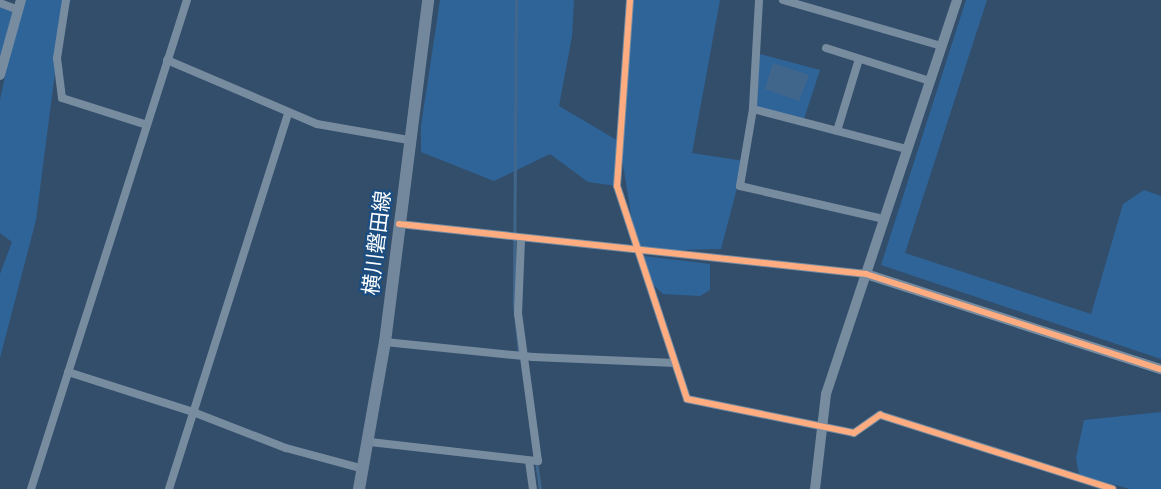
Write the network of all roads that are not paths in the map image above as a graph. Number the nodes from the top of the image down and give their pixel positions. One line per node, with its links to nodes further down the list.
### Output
1 (66, 0): 18 (street)
2 (187, 0): 13 (street)
3 (428, 0): 20 (main road, 横川磐田線)
4 (630, 0): 25 (street)
5 (759, 0): 16 (street)
6 (783, 0): 10 (street)
7 (957, 0): 10 (street)
8 (0, 3): 9 (street)
9 (20, 5): 14 (street)
10 (941, 46): 15 (street)
11 (826, 48): 12 (street)
12 (859, 58): 15 (street); 19 (street)
13 (168, 60): 17 (street); 18 (street)
14 (0, 75)
15 (930, 81): 21 (street)
16 (753, 109): 19 (street); 22 (street)
17 (288, 113): 20 (street); 32 (street)
18 (147, 125): 31 (street)
19 (837, 131): 21 (street)
20 (409, 140): 23 (main road, 横川磐田線)
21 (907, 149): 22 (street)
22 (884, 219): 26 (street)
23 (399, 224): 24 (street); 27 (main road, 横川磐田線)
24 (521, 239): 25 (street); 28 (street)
25 (637, 251): 26 (street); 29 (street)
26 (866, 274): 30 (street); 33 (street)
27 (385, 342): 28 (street); 34 (main road, 横川磐田線)
28 (524, 356): 29 (street); 35 (street)
29 (675, 363): 33 (street)
30 (1161, 369)
31 (68, 372): 32 (street); 37 (street)
32 (193, 412): 36 (street); 38 (street)
33 (822, 424): 41 (street); 42 (street)
34 (370, 442): 35 (street); 36 (main road, 横川磐田線)
35 (532, 461): 40 (street)
36 (364, 469): 39 (main road, 横川磐田線)
37 (31, 489)
38 (169, 489)
39 (359, 489)
40 (533, 489)
41 (815, 489)
42 (1113, 489)

